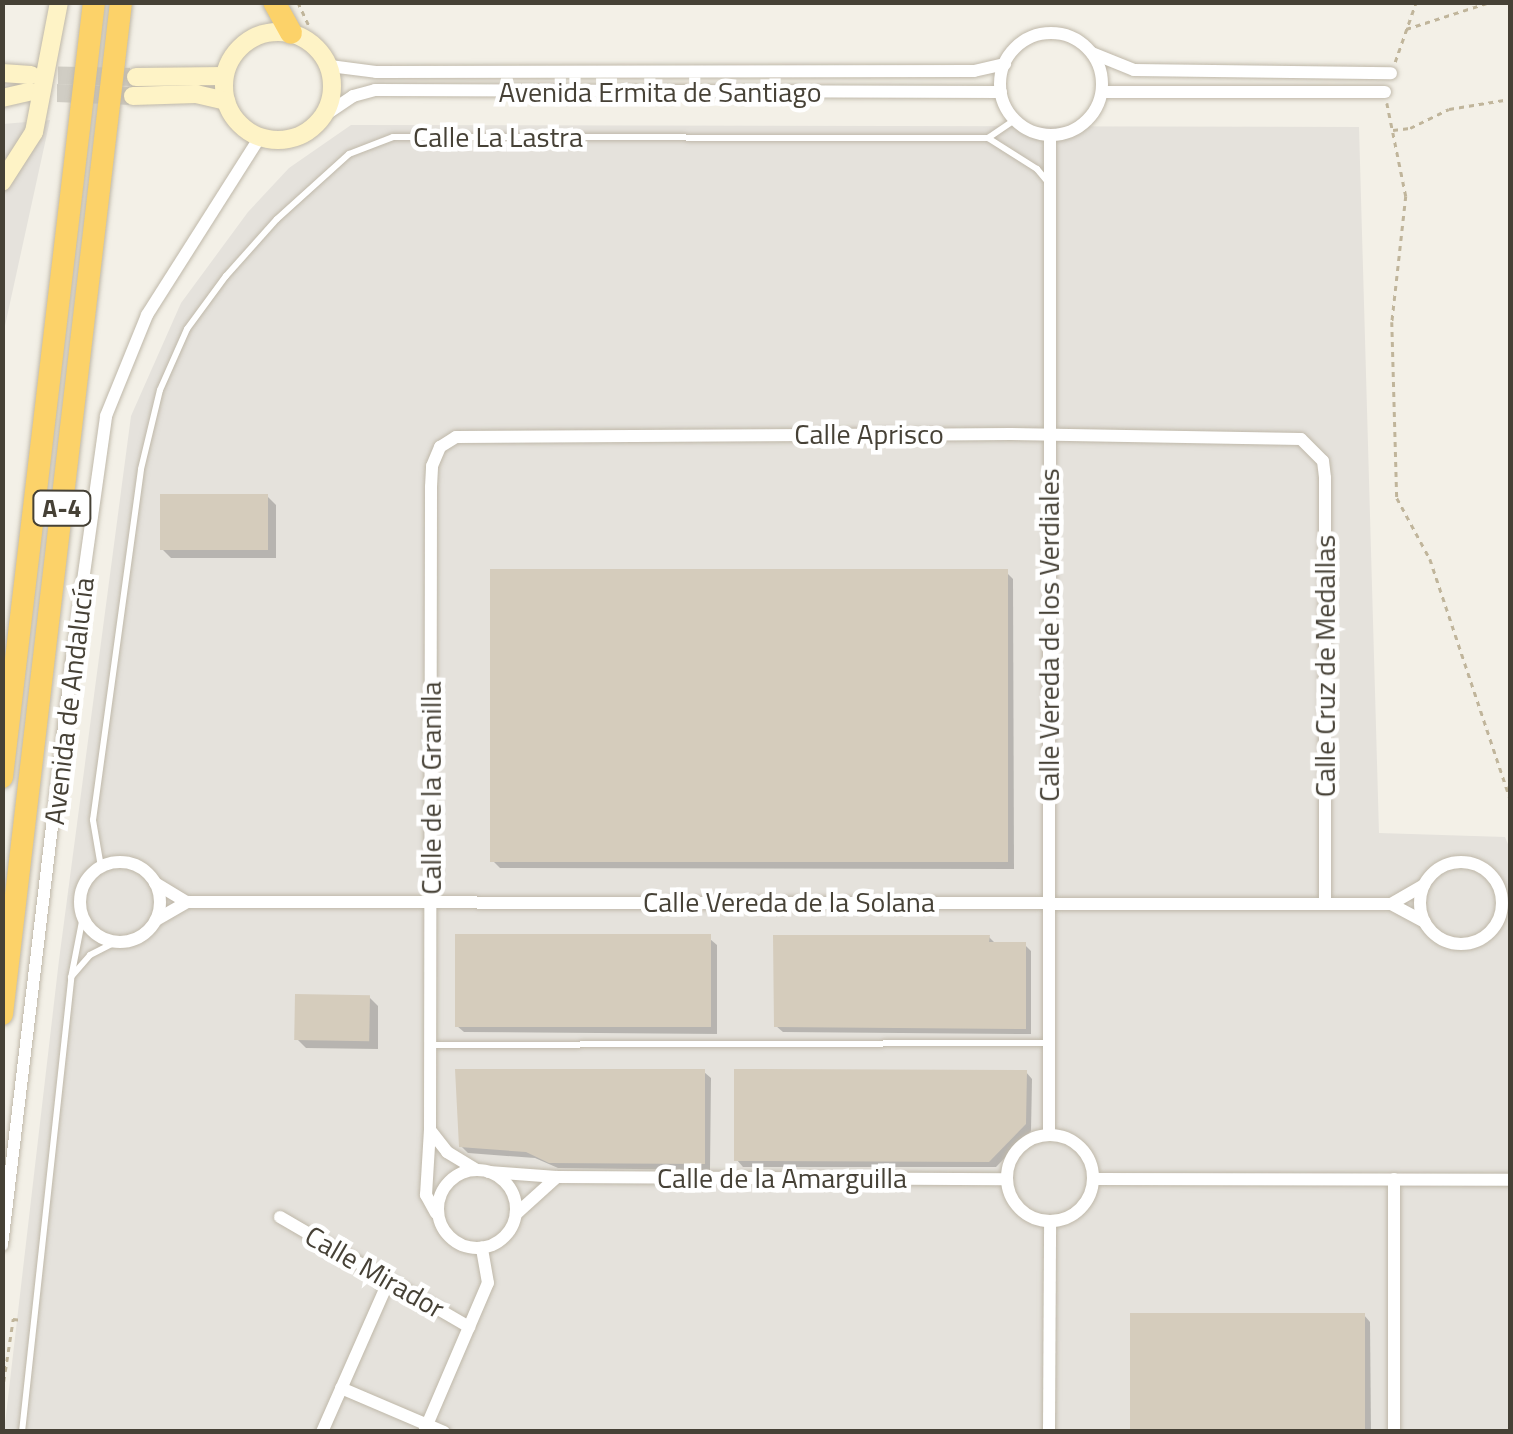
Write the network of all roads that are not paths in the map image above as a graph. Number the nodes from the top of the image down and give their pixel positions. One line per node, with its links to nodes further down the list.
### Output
1 (59, 2): 24 (street)
2 (94, 2): 30 (highway, A-4)
3 (121, 2): 44 (highway, A-4)
4 (274, 2): 5 (highway)
5 (291, 33): 8 (street); 12 (street)
6 (1091, 52): 7 (street, Avenida Ermita de Santiago); 10 (street, Avenida Ermita de Santiago); 14 (street)
7 (1004, 64): 8 (street, Avenida Ermita de Santiago); 13 (street)
8 (330, 66): 19 (street)
9 (2, 73): 17 (street)
10 (1391, 74)
11 (136, 76): 12 (street)
12 (224, 76): 18 (street)
13 (1001, 92): 19 (street, Avenida Ermita de Santiago); 20 (street)
14 (1102, 92): 15 (street); 21 (street)
15 (1385, 92)
16 (133, 96): 18 (street)
17 (2, 98)
18 (226, 101): 22 (street)
19 (325, 115): 22 (street)
20 (1015, 120): 21 (street); 23 (lane)
21 (1050, 135): 26 (street, Calle Vereda de los Verdiales)
22 (260, 137): 59 (street, Avenida de Andalucía)
23 (988, 138): 26 (lane); 31 (lane, Calle La Lastra)
24 (9, 163): 25 (street)
25 (2, 182)
26 (1050, 184): 27 (street, Calle Vereda de los Verdiales)
27 (1049, 434): 28 (street, Calle Aprisco); 29 (street, Calle Aprisco); 36 (street, Calle Vereda de los Verdiales)
28 (1300, 438): 37 (street, Calle Cruz de Medallas)
29 (440, 447): 35 (street, Calle de la Granilla)
30 (2, 778)
31 (102, 867): 32 (street); 39 (street)
32 (156, 883): 34 (street); 40 (street)
33 (1424, 885): 38 (street); 41 (street); 41 (street)
34 (187, 902): 35 (street, Calle Vereda de la Solana); 40 (street)
35 (431, 902): 36 (street, Calle Vereda de la Solana); 46 (street, Calle de la Granilla)
36 (1049, 902): 37 (street, Calle Vereda de la Solana); 45 (street, Calle Vereda de los Verdiales)
37 (1325, 903): 38 (street, Calle Vereda de la Solana)
38 (1392, 904): 41 (street, Calle Vereda de la Solana)
39 (83, 916): 42 (street); 43 (lane)
40 (156, 920): 42 (street)
41 (1425, 922)
42 (116, 942): 43 (lane)
43 (70, 978): 65 (lane)
44 (2, 1014)
45 (1049, 1043): 46 (lane); 48 (street, Calle Vereda de los Verdiales)
46 (430, 1045): 47 (street, Calle de la Granilla)
47 (430, 1130): 49 (street); 57 (street, Calle de la Granilla)
48 (1049, 1135): 51 (street); 52 (street)
49 (483, 1171): 50 (street, Calle de la Amarguilla); 55 (street); 57 (street)
50 (557, 1177): 51 (street, Calle de la Amarguilla); 55 (street)
51 (1006, 1179): 58 (street)
52 (1093, 1179): 53 (street); 58 (street)
53 (1394, 1180): 54 (street); 69 (street)
54 (1510, 1180)
55 (516, 1214): 60 (street)
56 (280, 1217): 61 (street, Calle Mirador)
57 (439, 1218): 60 (street)
58 (1050, 1221): 68 (street)
59 (2, 1245)
60 (482, 1248): 62 (street)
61 (389, 1280): 62 (street, Calle Mirador); 63 (street)
62 (469, 1327): 64 (street)
63 (341, 1388): 64 (street); 66 (street)
64 (426, 1428): 67 (street)
65 (22, 1432)
66 (322, 1432)
67 (444, 1432)
68 (1049, 1432)
69 (1394, 1432)

